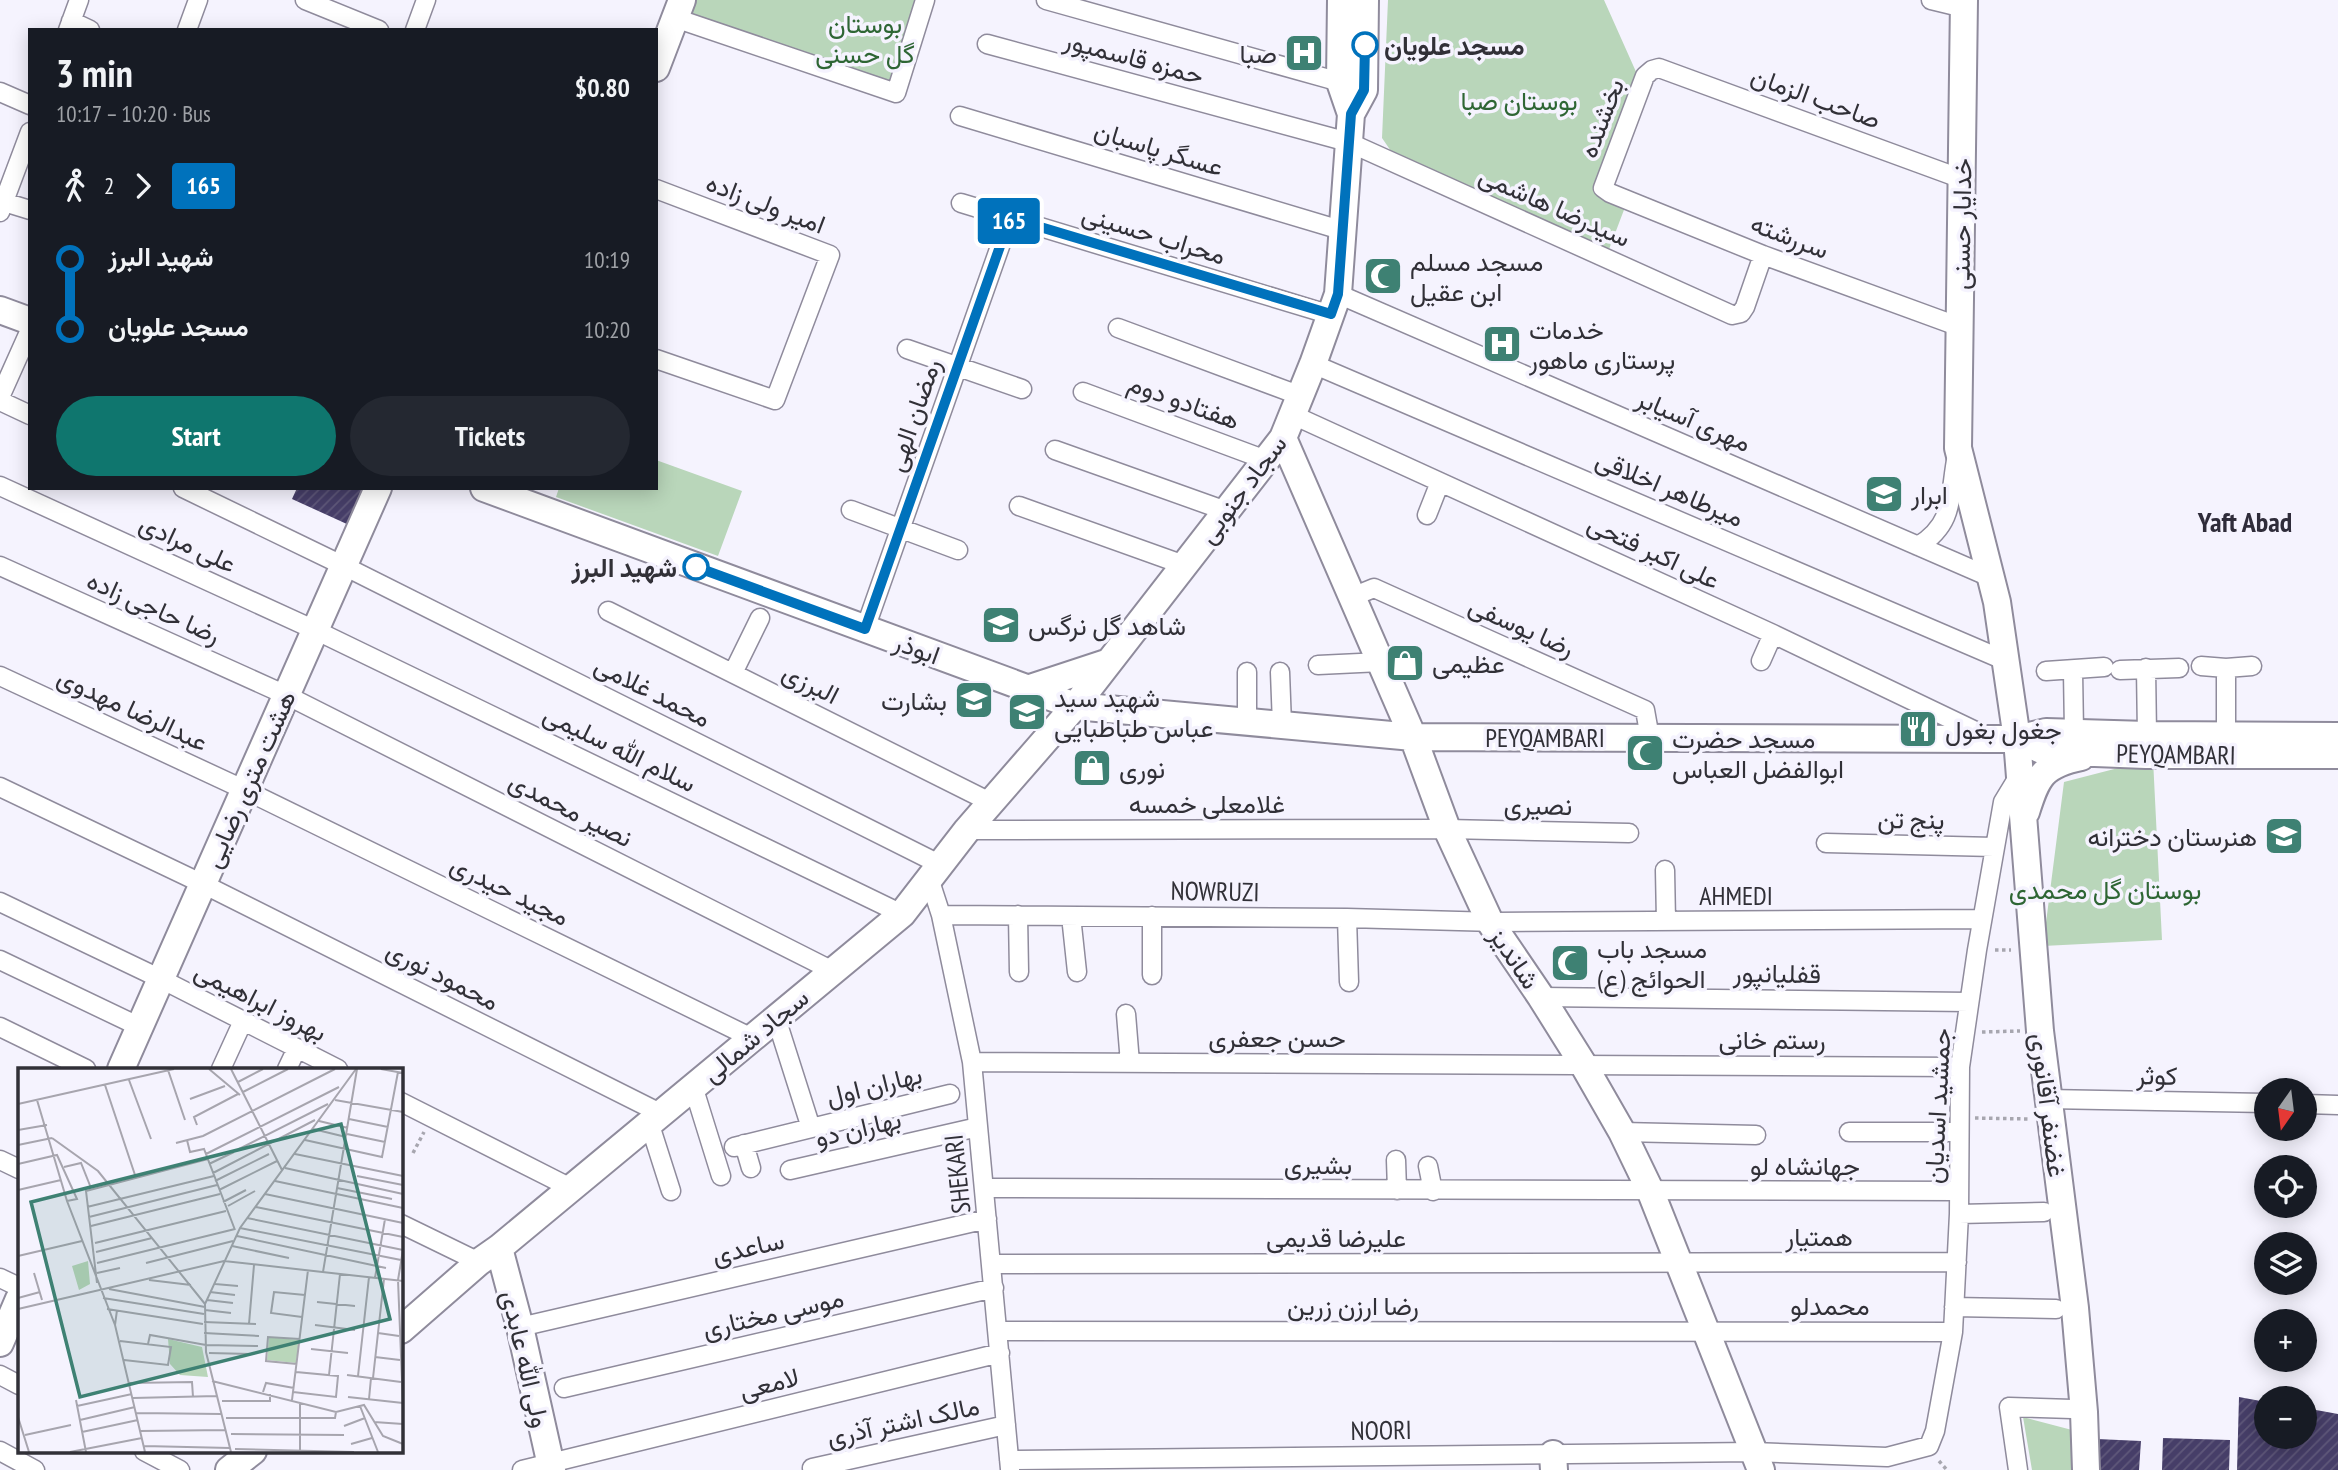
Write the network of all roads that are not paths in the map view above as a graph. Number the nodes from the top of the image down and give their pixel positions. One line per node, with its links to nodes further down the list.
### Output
1 (79, 0): 12 (street)
2 (198, 0): 13 (street)
3 (305, 0): 14 (street)
4 (426, 0): 15 (street)
5 (925, 0): 11 (street)
6 (1046, 0): 19 (street)
7 (1341, 0): 19 (main road)
8 (1366, 0): 19 (main road)
9 (1931, 0): 10 (street)
10 (1964, 4): 25 (main road, خدایار حسنی)
11 (679, 9): 17 (main road)
12 (69, 26)
13 (188, 28)
14 (374, 28)
15 (416, 28)
16 (986, 44): 24 (street, حمزه قاسمپور)
17 (658, 63)
18 (1652, 69): 25 (street, صاحب الزمان); 26 (street, بخشنده)
19 (1352, 86): 24 (main road, سجاد جنوبی)
20 (0, 92): 21 (street)
21 (28, 104)
22 (960, 116): 32 (street, عسگر پاسبان)
23 (28, 141): 29 (street)
24 (1348, 142): 32 (main road, سجاد جنوبی); 33 (street, سیدرضا هاشمی)
25 (1962, 179): 37 (main road, خدایار حسنی)
26 (1603, 188): 33 (street, سررشته)
27 (658, 190): 41 (street, امیر ولی زاده)
28 (961, 203): 31 (street, محراب حسینی)
29 (2, 207): 30 (street)
30 (28, 210)
31 (1010, 218): 34 (street, محراب حسینی); 43 (street, رمضان الهی)
32 (1343, 231): 34 (main road, سجاد جنوبی)
33 (1763, 255): 37 (street, سررشته)
34 (1334, 304): 42 (main road, سجاد جنوبی); 62 (street, مهری آسیابر)
35 (0, 310): 36 (main road)
36 (28, 320)
37 (1960, 327): 49 (main road, خدایار حسنی)
38 (1118, 328): 48 (street, علی اکبر فتحی)
39 (28, 335): 46 (street)
40 (908, 349): 43 (street)
41 (658, 360)
42 (1313, 364): 48 (main road, سجاد جنوبی); 75 (street, میرطاهر اخلاقی)
43 (957, 367): 44 (street); 61 (street, رمضان الهی)
44 (1022, 389)
45 (1083, 392): 51 (street, هفتادو دوم)
46 (0, 399): 47 (street)
47 (28, 414)
48 (1292, 416): 51 (main road, سجاد جنوبی); 52 (street, علی اکبر فتحی); 68 (main road, شاندیز)
49 (1958, 448): 62 (street, خدایار حسنی); 67 (main road, خدایار حسنی)
50 (1055, 450): 59 (street)
51 (1266, 460): 59 (main road, سجاد جنوبی)
52 (1440, 482): 60 (street); 73 (street, علی اکبر فتحی)
53 (0, 486): 72 (street, علی مرادی)
54 (187, 490): 66 (street, محمد غلامی)
55 (377, 490): 66 (main road, هشت متری رضایی)
56 (492, 490): 71 (main road, ابوذر)
57 (1019, 506): 64 (street)
58 (851, 510): 61 (street)
59 (1226, 511): 64 (main road, سجاد جنوبی)
60 (1427, 515)
61 (901, 528): 63 (street); 71 (street, رمضان الهی)
62 (1918, 546): 67 (street, مهری آسیابر)
63 (958, 550)
64 (1184, 565): 76 (main road, سجاد جنوبی)
65 (0, 566): 91 (street, رضا حاجی زاده)
66 (344, 566): 72 (main road, هشت متری رضایی); 115 (street, محمد غلامی)
67 (1992, 578): 75 (main road, خدایار حسنی)
68 (1352, 597): 77 (main road, شاندیز); 100 (street, رضا یوسفی)
69 (608, 611): 88 (street, البرزی)
70 (760, 618): 88 (street)
71 (865, 629): 90 (main road, ابوذر)
72 (315, 630): 91 (main road, هشت متری رضایی); 118 (street, سلام الله سلیمی)
73 (1773, 634): 74 (street); 101 (street, علی اکبر فتحی)
74 (1761, 661)
75 (2006, 661): 101 (main road, خدایار حسنی)
76 (1109, 662): 90 (main road); 92 (main road, سجاد جنوبی)
77 (1381, 662): 78 (street); 99 (main road, شاندیز)
78 (1318, 665)
79 (2201, 666): 83 (street)
80 (2252, 666): 83 (street)
81 (2146, 668): 82 (street); 85 (street); 96 (street)
82 (2179, 668)
83 (2226, 668): 97 (street)
84 (2046, 671): 85 (street)
85 (2073, 671): 95 (street)
86 (1247, 672): 93 (street)
87 (1280, 672): 94 (street)
88 (733, 673): 107 (street, البرزی)
89 (0, 676): 106 (street, عبدالرضا مهدوی)
90 (1027, 689): 92 (main road, ابوذر)
91 (286, 695): 106 (main road, هشت متری رضایی); 128 (street, نصیر محمدی)
92 (1075, 706): 93 (main road, PEYQAMBARI); 107 (main road, سجاد شمالی)
93 (1247, 722): 94 (main road, PEYQAMBARI)
94 (1282, 725): 99 (main road, PEYQAMBARI)
95 (2074, 732): 96 (main road, PEYQAMBARI); 101 (main road, PEYQAMBARI)
96 (2147, 735): 97 (main road, PEYQAMBARI)
97 (2226, 736): 98 (main road, PEYQAMBARI)
98 (2338, 736)
99 (1413, 737): 100 (main road, PEYQAMBARI); 109 (main road, شاندیز)
100 (1650, 737): 101 (main road, PEYQAMBARI)
101 (2005, 739): 102 (main road, PEYQAMBARI); 104 (main road, غضنفر آقانوری)
102 (2101, 753): 103 (main road, PEYQAMBARI); 108 (main road)
103 (2338, 755)
104 (2020, 774): 108 (main road, غضنفر آقانوری); 113 (street, جمشید اسدیان)
105 (0, 787): 116 (street, محمود نوری)
106 (245, 790): 116 (main road, هشت متری رضایی); 141 (street, مجید حیدری)
107 (990, 802): 110 (main road, سجاد شمالی)
108 (2024, 820): 158 (main road, غضنفر آقانوری)
109 (1447, 829): 110 (street, غلامعلی خمسه); 111 (street, نصیری); 126 (main road, شاندیز)
110 (967, 830): 115 (main road, سجاد شمالی)
111 (1629, 833)
112 (1826, 843): 113 (street, پنج تن)
113 (1994, 847): 124 (street, جمشید اسدیان)
114 (1665, 870): 125 (street)
115 (934, 871): 118 (main road, سجاد شمالی); 119 (street, SHEKARI)
116 (203, 884): 132 (main road, هشت متری رضایی); 159 (street, محمود نوری)
117 (0, 902): 132 (street, بهروز ابراهیمی)
118 (902, 914): 128 (main road, سجاد شمالی)
119 (940, 915): 120 (street, NOWRUZI); 143 (street, SHEKARI)
120 (1018, 915): 121 (street, NOWRUZI); 129 (street)
121 (1071, 916): 122 (street, NOWRUZI); 130 (street)
122 (1152, 916): 123 (street, NOWRUZI); 131 (street)
123 (1347, 918): 126 (street, NOWRUZI); 133 (street)
124 (1982, 919): 125 (street, AHMEDI); 135 (street, جمشید اسدیان)
125 (1666, 921): 126 (street, AHMEDI)
126 (1490, 922): 134 (main road, شاندیز)
127 (0, 960): 140 (street)
128 (833, 971): 137 (main road, سجاد شمالی)
129 (1020, 972)
130 (1077, 972)
131 (1152, 975)
132 (161, 979): 138 (street, بهروز ابراهیمی); 140 (main road, هشت متری رضایی)
133 (1349, 982)
134 (1542, 997): 135 (street, قفلیانپور); 145 (main road, شاندیز)
135 (1969, 1002): 146 (street, جمشید اسدیان)
136 (1126, 1014): 144 (street)
137 (776, 1018): 141 (main road, سجاد شمالی); 162 (street)
138 (243, 1021): 142 (street, بهروز ابراهیمی); 149 (street)
139 (0, 1027): 147 (street)
140 (140, 1027): 148 (main road, هشت متری رضایی)
141 (752, 1038): 152 (main road, سجاد شمالی)
142 (296, 1048): 150 (street); 151 (street, بهروز ابراهیمی)
143 (972, 1062): 144 (street, حسن جعفری); 161 (street, SHEKARI)
144 (1130, 1063): 145 (street, حسن جعفری)
145 (1583, 1064): 146 (street, رستم خانی); 163 (main road, شاندیز)
146 (1960, 1067): 160 (street, جمشید اسدیان)
147 (84, 1068)
148 (121, 1068)
149 (222, 1068)
150 (287, 1068)
151 (336, 1068)
152 (693, 1086): 159 (main road, سجاد شمالی); 172 (street)
153 (950, 1094): 162 (street, بهاران اول)
154 (402, 1102): 173 (street)
155 (2254, 1103): 158 (street, کوثر)
156 (2317, 1104): 157 (street)
157 (2338, 1105)
158 (2049, 1110): 204 (main road, غضنفر آقانوری)
159 (655, 1118): 173 (main road, سجاد شمالی); 177 (street)
160 (1959, 1125): 164 (street); 179 (street, جمشید اسدیان)
161 (978, 1127): 171 (street, بهاران دو); 174 (street, SHEKARI)
162 (811, 1128): 169 (street, بهاران اول)
163 (1622, 1132): 165 (street); 176 (main road, شاندیز)
164 (1849, 1132)
165 (1756, 1135)
166 (0, 1160): 170 (street)
167 (1396, 1160): 175 (street)
168 (1428, 1166): 178 (street)
169 (751, 1168)
170 (18, 1169)
171 (790, 1170)
172 (721, 1176)
173 (570, 1188): 184 (main road, سجاد شمالی)
174 (985, 1188): 175 (street, بشیری); 182 (street, SHEKARI)
175 (1397, 1190): 178 (street, بشیری)
176 (1650, 1190): 178 (street, بشیری); 179 (street, جهانشاه لو); 186 (main road, شاندیز)
177 (671, 1191)
178 (1433, 1191)
179 (1959, 1191): 181 (street, جمشید اسدیان)
180 (2044, 1212): 181 (street)
181 (1959, 1214): 185 (street, جمشید اسدیان)
182 (987, 1219): 187 (street, SHEKARI); 194 (street, ساعدی)
183 (402, 1224): 184 (street)
184 (489, 1255): 194 (main road, ولی الله عابدی); 195 (main road, سجاد شمالی)
185 (1957, 1262): 186 (street, همتیار); 192 (street, جمشید اسدیان)
186 (1681, 1263): 187 (street, علیرضا قدیمی); 197 (main road, شاندیز)
187 (991, 1264): 190 (street, SHEKARI)
188 (0, 1278): 189 (street)
189 (18, 1287)
190 (994, 1288): 196 (street, SHEKARI); 203 (street, موسی مختاری)
191 (18, 1301): 199 (main road)
192 (1954, 1307): 193 (street); 198 (street, جمشید اسدیان)
193 (2056, 1309)
194 (520, 1327): 214 (main road, ولی الله عابدی)
195 (402, 1329)
196 (998, 1331): 197 (street, رضا ارزن زرین); 200 (street, SHEKARI)
197 (1707, 1331): 198 (street, محمدلو); 210 (main road, شاندیز)
198 (1952, 1332): 206 (street, جمشید اسدیان)
199 (0, 1343)
200 (1000, 1353): 205 (street, SHEKARI); 214 (street, لامعی)
201 (0, 1375): 202 (street)
202 (18, 1384)
203 (564, 1388)
204 (2084, 1412): 220 (street); 221 (main road, غضنفر آقانوری)
205 (1006, 1425): 213 (street, SHEKARI); 215 (street, مالک اشتر آذری)
206 (1929, 1446): 212 (street, NOORI)
207 (0, 1451): 216 (street)
208 (146, 1452): 217 (street)
209 (252, 1452): 218 (main road)
210 (1757, 1461): 211 (street, NOORI); 212 (street, NOORI)
211 (1553, 1462): 213 (street, NOORI)
212 (1888, 1463)
213 (1010, 1465)
214 (551, 1467): 219 (street, لامعی)
215 (812, 1468)
216 (36, 1470)
217 (180, 1470)
218 (229, 1470)
219 (522, 1470)
220 (2018, 1470)
221 (2086, 1470)

